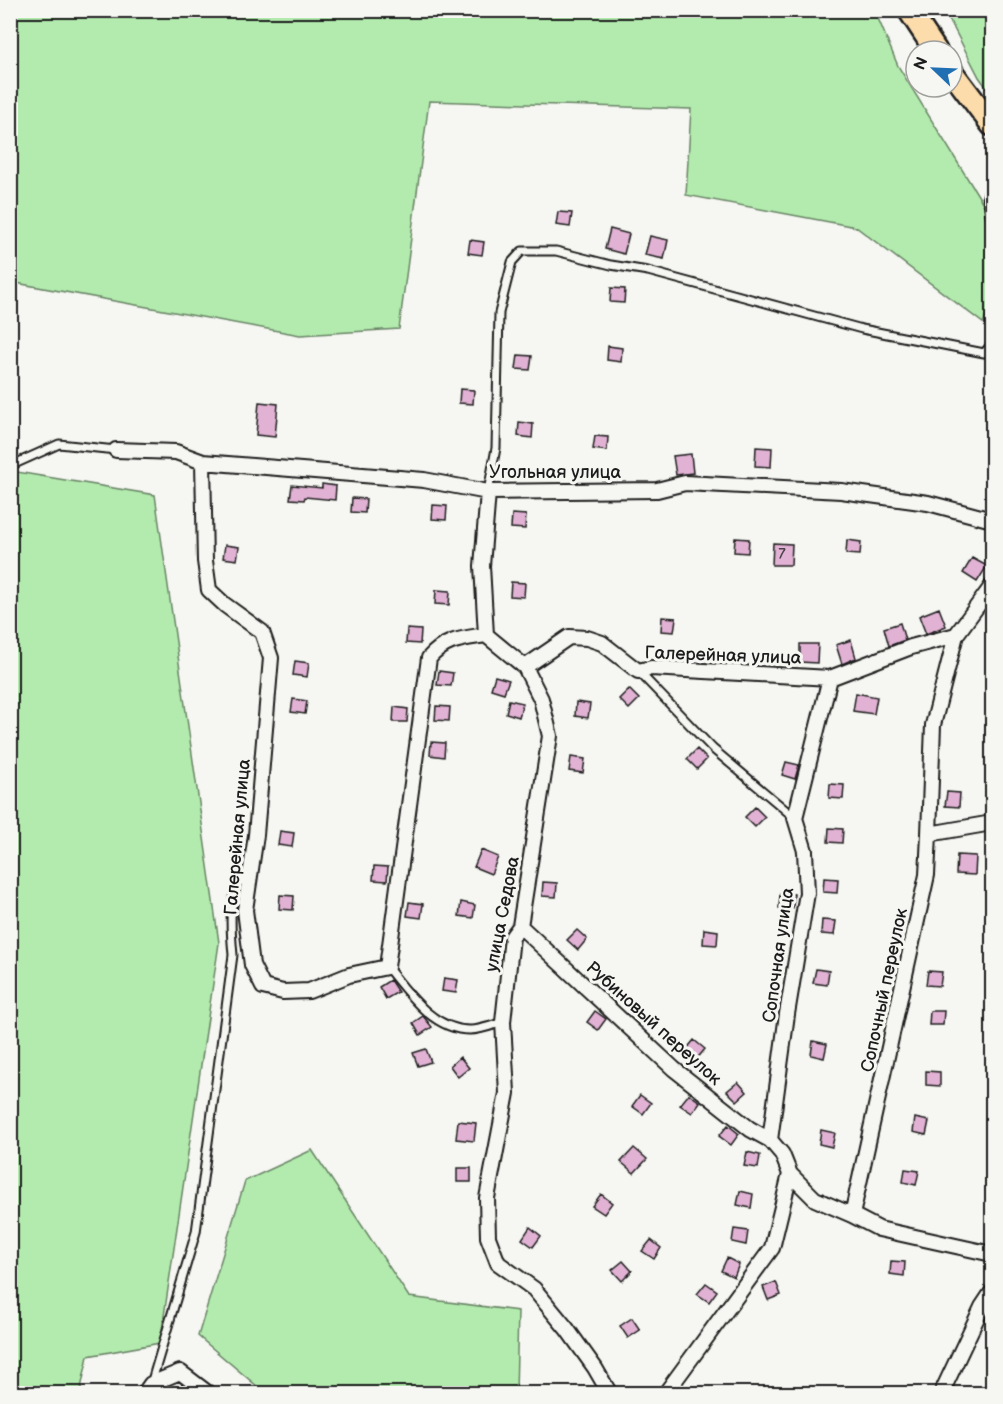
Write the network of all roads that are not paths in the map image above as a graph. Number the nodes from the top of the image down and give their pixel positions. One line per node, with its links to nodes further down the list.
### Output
1 (909, 10): 2 (main road)
2 (928, 39)
3 (964, 88): 4 (main road)
4 (993, 126)
5 (993, 182): 6 (lane)
6 (993, 226)
7 (993, 344): 11 (lane)
8 (116, 450): 9 (street, Угольная улица); 10 (lane)
9 (203, 462): 11 (street, Угольная улица); 22 (street, Галерейная улица)
10 (10, 466)
11 (488, 492): 12 (street, Угольная улица); 14 (street)
12 (993, 520)
13 (993, 586): 15 (street)
14 (486, 635): 16 (street, улица Седова); 24 (street)
15 (956, 635): 18 (street); 21 (street, Сопочный переулок)
16 (525, 667): 17 (street, Галерейная улица); 23 (street, улица Седова)
17 (638, 671): 18 (street, Галерейная улица); 19 (lane)
18 (830, 678): 19 (street)
19 (795, 818): 26 (street, Сопочная улица)
20 (993, 823): 21 (street)
21 (929, 834): 28 (street, Сопочный переулок)
22 (250, 874): 24 (street, Галерейная улица); 31 (lane)
23 (520, 926): 25 (street, улица Седова); 26 (street, Рубиновый переулок)
24 (387, 967): 25 (lane)
25 (502, 1022): 33 (street, улица Седова)
26 (770, 1140): 27 (street)
27 (790, 1174): 28 (street); 34 (street)
28 (852, 1215): 29 (street)
29 (993, 1254)
30 (993, 1292): 35 (street)
31 (148, 1389): 32 (street)
32 (209, 1394)
33 (610, 1394)
34 (665, 1394)
35 (941, 1394)

